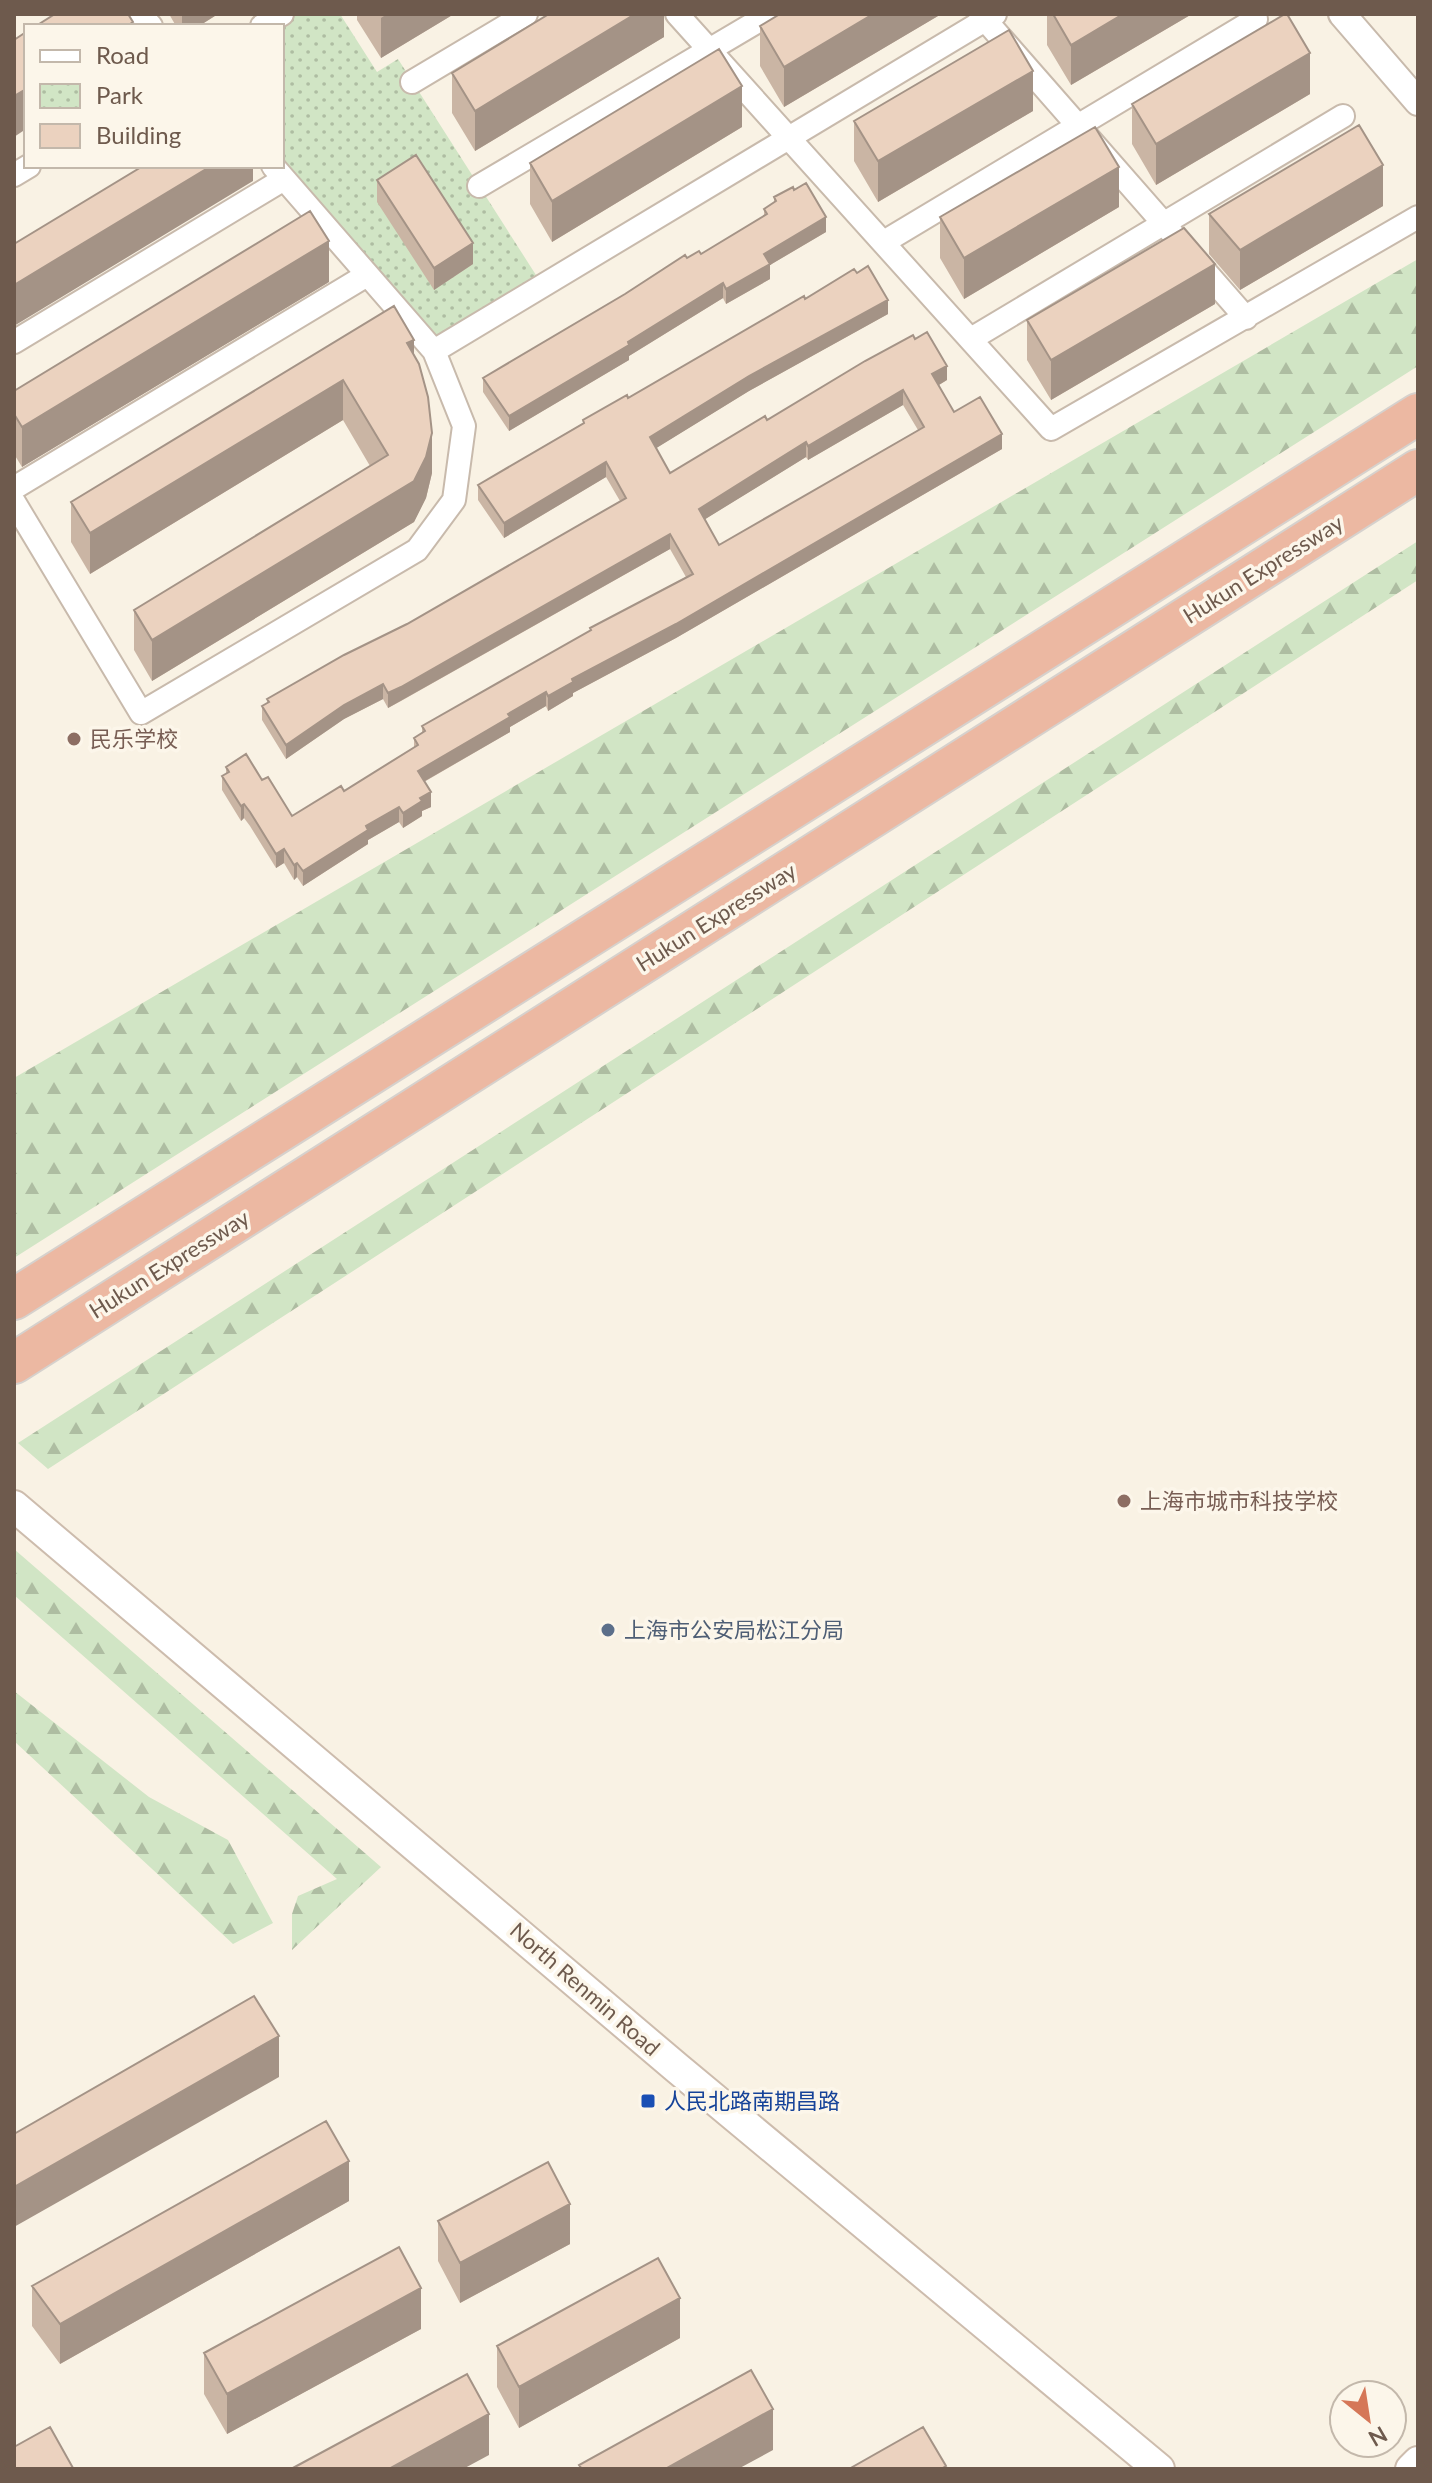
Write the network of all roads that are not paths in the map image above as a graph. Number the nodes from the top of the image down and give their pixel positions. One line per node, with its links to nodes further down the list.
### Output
1 (526, 14): 8 (street)
2 (677, 14): 7 (street)
3 (770, 14): 7 (street)
4 (1342, 14): 9 (street)
5 (987, 16): 11 (street); 12 (street)
6 (1256, 19): 11 (street)
7 (709, 50): 12 (street); 14 (street)
8 (412, 82)
9 (1418, 102)
10 (1343, 116): 16 (street)
11 (1078, 126): 16 (street); 17 (street)
12 (789, 138): 17 (street); 22 (street)
13 (279, 173): 18 (street); 21 (street)
14 (479, 186)
15 (1418, 217): 19 (street)
16 (1163, 224): 19 (street); 20 (street)
17 (884, 242): 20 (street)
18 (367, 275): 22 (street); 25 (street)
19 (1246, 318): 20 (street)
20 (971, 339)
21 (14, 342)
22 (434, 351): 26 (street)
23 (1418, 414): 27 (highway)
24 (1418, 470): 28 (highway, Hukun Expressway)
25 (14, 488)
26 (14, 502)
27 (14, 1299)
28 (14, 1363)
29 (14, 1506): 31 (main road, North Renmin Road)
30 (1418, 2462): 32 (main road)
31 (1159, 2469)
32 (1411, 2469)

